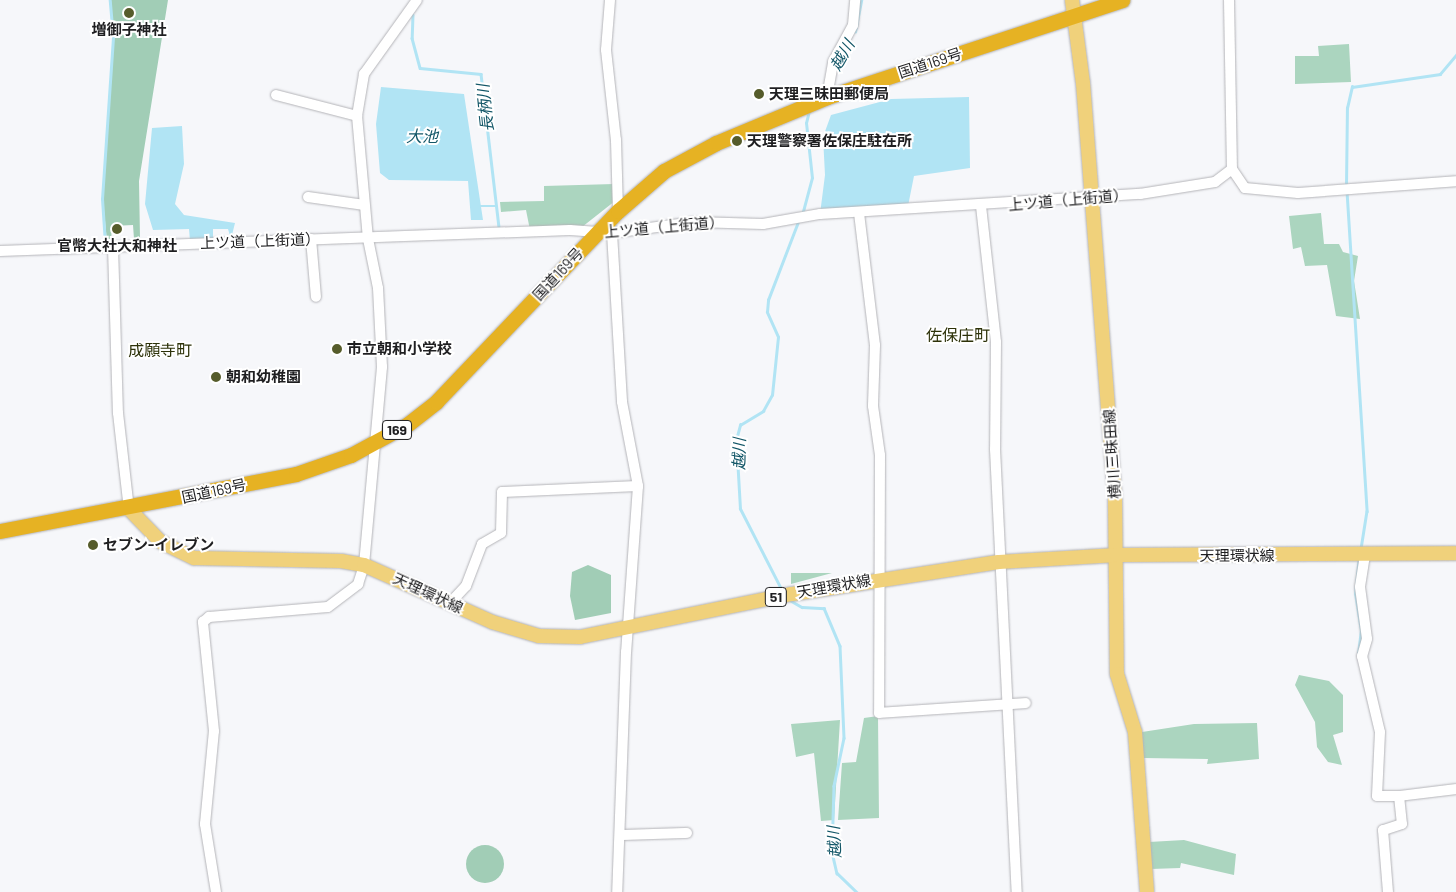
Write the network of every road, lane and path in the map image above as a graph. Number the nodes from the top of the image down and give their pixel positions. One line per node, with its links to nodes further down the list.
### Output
1 (417, 0): 9 (street)
2 (610, 0): 16 (street)
3 (855, 0): 8 (street)
4 (1122, 0): 6 (highway, 国道169号 / 169)
5 (1229, 0): 10 (street)
6 (1074, 7): 8 (highway, 国道169号 / 169); 13 (main road, 横川三昧田線)
7 (276, 95): 9 (street)
8 (827, 97): 16 (highway, 国道169号 / 169)
9 (357, 116): 14 (street)
10 (1232, 169): 11 (street); 13 (street, 上ツ道（上街道）)
11 (1456, 180)
12 (308, 197): 14 (street)
13 (1091, 199): 15 (street, 上ツ道（上街道）); 30 (main road, 横川三昧田線)
14 (364, 205): 20 (street)
15 (981, 206): 17 (street, 上ツ道（上街道）); 31 (street)
16 (618, 211): 18 (highway, 国道169号 / 169)
17 (859, 213): 18 (street, 上ツ道（上街道）); 33 (street)
18 (605, 232): 20 (street, 上ツ道（上街道）); 24 (highway, 国道169号 / 169); 25 (street)
19 (311, 239): 20 (street, 上ツ道（上街道）); 21 (street, 上ツ道（上街道）); 23 (street)
20 (368, 239): 24 (street)
21 (113, 247): 22 (street, 上ツ道（上街道）); 26 (street)
22 (0, 251)
23 (316, 297)
24 (378, 441): 26 (highway, 国道169号 / 169); 32 (street)
25 (638, 486): 34 (street); 35 (street)
26 (129, 509): 27 (highway, 国道169号 / 169); 32 (main road, 天理環状線 / 51)
27 (0, 531)
28 (1456, 553): 29 (main road, 天理環状線 / 51)
29 (1365, 554): 30 (main road, 天理環状線 / 51); 39 (street)
30 (1116, 555): 31 (main road, 天理環状線 / 51); 45 (main road, 横川三昧田線)
31 (999, 562): 33 (main road, 天理環状線 / 51); 37 (street)
32 (364, 565): 34 (main road, 天理環状線 / 51); 42 (street)
33 (878, 578): 35 (main road, 天理環状線 / 51); 37 (street)
34 (451, 602): 35 (main road, 天理環状線 / 51)
35 (630, 628): 41 (street)
36 (1026, 703): 37 (street)
37 (1010, 704): 44 (street)
38 (1456, 789): 39 (street)
39 (1398, 796): 46 (street)
40 (687, 832): 41 (street)
41 (620, 835): 43 (street)
42 (216, 892)
43 (618, 892)
44 (1017, 892)
45 (1147, 892)
46 (1388, 892)

